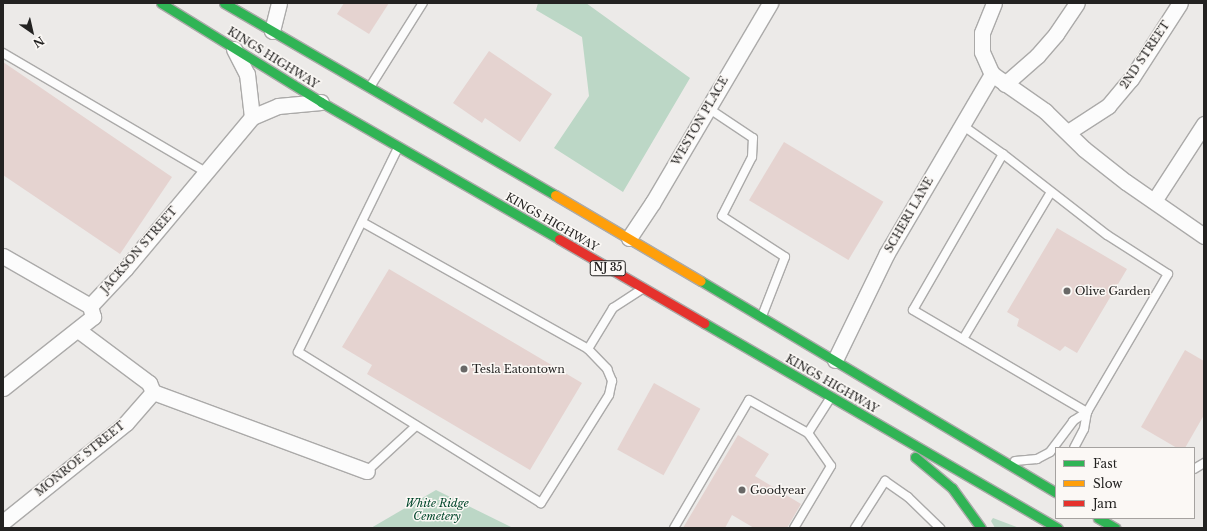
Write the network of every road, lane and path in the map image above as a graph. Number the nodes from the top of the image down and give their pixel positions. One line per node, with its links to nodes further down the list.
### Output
1 (161, 3): 10 (main road, KINGS HIGHWAY / NJ 35)
2 (224, 3): 9 (main road, KINGS HIGHWAY)
3 (279, 3): 9 (street)
4 (422, 3): 14 (lane)
5 (770, 3): 16 (street, WESTON PLACE)
6 (994, 3): 12 (street)
7 (1077, 3): 13 (street)
8 (1180, 3): 20 (street, 2ND STREET)
9 (272, 31): 14 (main road, KINGS HIGHWAY)
10 (233, 47): 15 (main road, KINGS HIGHWAY / NJ 35); 17 (street)
11 (3, 53): 23 (lane)
12 (992, 74): 13 (street); 19 (street, SCHERI LANE)
13 (1005, 84): 20 (street)
14 (370, 88): 28 (main road, KINGS HIGHWAY)
15 (321, 102): 17 (street); 21 (main road, KINGS HIGHWAY / NJ 35)
16 (708, 108): 28 (street, WESTON PLACE); 32 (lane)
17 (252, 117): 23 (street, JACKSON STREET)
18 (1204, 124): 25 (street)
19 (962, 125): 22 (lane); 36 (street, SCHERI LANE)
20 (1068, 132): 25 (street)
21 (399, 147): 26 (lane); 30 (main road, KINGS HIGHWAY / NJ 35)
22 (1004, 154): 24 (lane); 34 (lane)
23 (206, 172): 31 (street, JACKSON STREET)
24 (1051, 192): 34 (lane); 40 (lane)
25 (1154, 201): 27 (street)
26 (362, 222): 35 (lane); 42 (lane)
27 (1204, 236)
28 (629, 238): 32 (main road, KINGS HIGHWAY)
29 (3, 256): 31 (street)
30 (643, 289): 35 (lane); 39 (main road, KINGS HIGHWAY / NJ 35)
31 (90, 306): 33 (street)
32 (762, 317): 36 (main road, KINGS HIGHWAY)
33 (78, 330): 37 (street); 38 (street)
34 (963, 339): 40 (lane)
35 (588, 350): 42 (lane)
36 (835, 360): 45 (main road, KINGS HIGHWAY)
37 (3, 388)
38 (153, 392): 48 (street); 51 (street, MONROE STREET)
39 (831, 397): 41 (main road, KINGS HIGHWAY / NJ 35); 43 (lane)
40 (1087, 412): 44 (lane); 45 (lane)
41 (866, 417): 56 (main road); 57 (main road, KINGS HIGHWAY / NJ 35)
42 (416, 426): 48 (lane)
43 (808, 433): 52 (lane); 53 (lane)
44 (1075, 447)
45 (1001, 460): 49 (main road, KINGS HIGHWAY)
46 (1204, 463): 47 (lane)
47 (1195, 468)
48 (367, 471)
49 (1055, 492)
50 (1100, 519): 58 (main road)
51 (3, 522)
52 (674, 528)
53 (794, 528)
54 (855, 528): 55 (lane)
55 (940, 528)
56 (981, 528)
57 (1058, 528)
58 (1114, 528)

